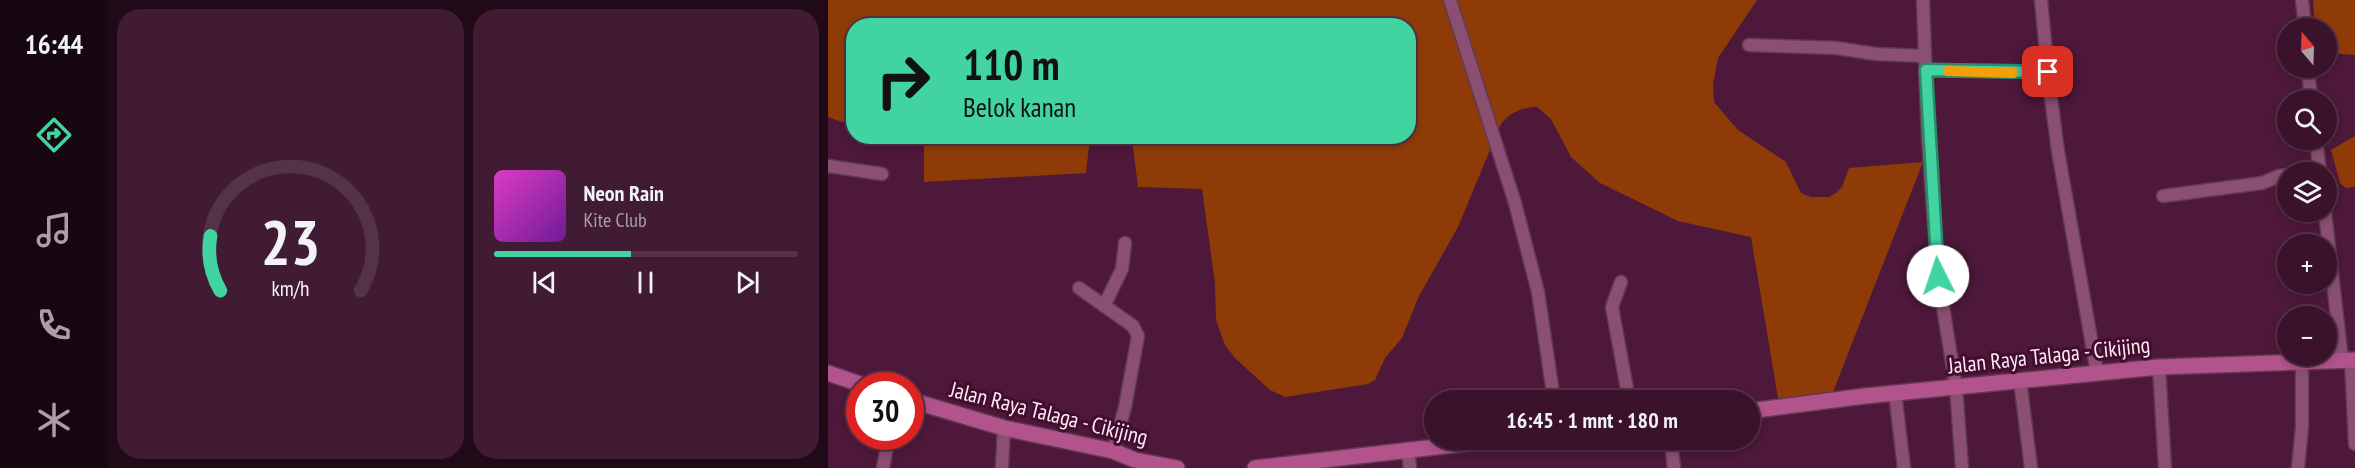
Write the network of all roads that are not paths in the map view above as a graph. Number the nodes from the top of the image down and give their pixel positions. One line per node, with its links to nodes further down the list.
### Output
1 (1450, 0): 28 (street)
2 (1923, 0): 7 (street)
3 (2041, 0): 9 (street)
4 (2302, 0): 5 (street)
5 (2304, 18)
6 (1749, 45): 7 (street)
7 (1925, 56): 8 (street)
8 (1926, 70): 9 (street); 27 (street)
9 (2048, 72): 24 (street)
10 (828, 166): 11 (street)
11 (882, 174)
12 (2277, 177): 13 (street)
13 (2163, 196)
14 (2327, 222): 19 (street)
15 (1125, 243): 18 (street)
16 (1621, 282): 29 (street)
17 (1079, 288): 18 (street)
18 (1104, 306): 39 (street)
19 (2350, 360): 34 (street)
20 (2277, 364): 22 (main road, Jalan Raya Talaga - Cikijing)
21 (2302, 366): 51 (street)
22 (2159, 367): 24 (main road, Jalan Raya Talaga - Cikijing); 50 (street)
23 (828, 373): 25 (main road)
24 (2097, 373): 26 (main road, Jalan Raya Talaga - Cikijing)
25 (846, 379)
26 (2020, 380): 27 (main road, Jalan Raya Talaga - Cikijing); 49 (street)
27 (1956, 387): 30 (main road, Jalan Raya Talaga - Cikijing); 48 (street)
28 (1553, 390)
29 (1627, 390)
30 (1895, 393): 32 (main road, Jalan Raya Talaga - Cikijing); 47 (street)
31 (924, 404): 33 (main road, Jalan Raya Talaga - Cikijing)
32 (1760, 410)
33 (1004, 428): 39 (main road, Jalan Raya Talaga - Cikijing); 42 (street)
34 (2355, 444)
35 (1424, 448): 37 (main road)
36 (886, 450): 41 (street)
37 (1408, 450): 44 (main road); 45 (street)
38 (1672, 450): 46 (street)
39 (1113, 451): 40 (main road, Jalan Raya Talaga - Cikijing)
40 (1134, 464): 43 (main road, Jalan Raya Talaga - Cikijing)
41 (883, 468)
42 (1002, 468)
43 (1177, 468)
44 (1254, 468)
45 (1410, 468)
46 (1674, 468)
47 (1904, 468)
48 (1962, 468)
49 (2031, 468)
50 (2165, 468)
51 (2298, 468)

